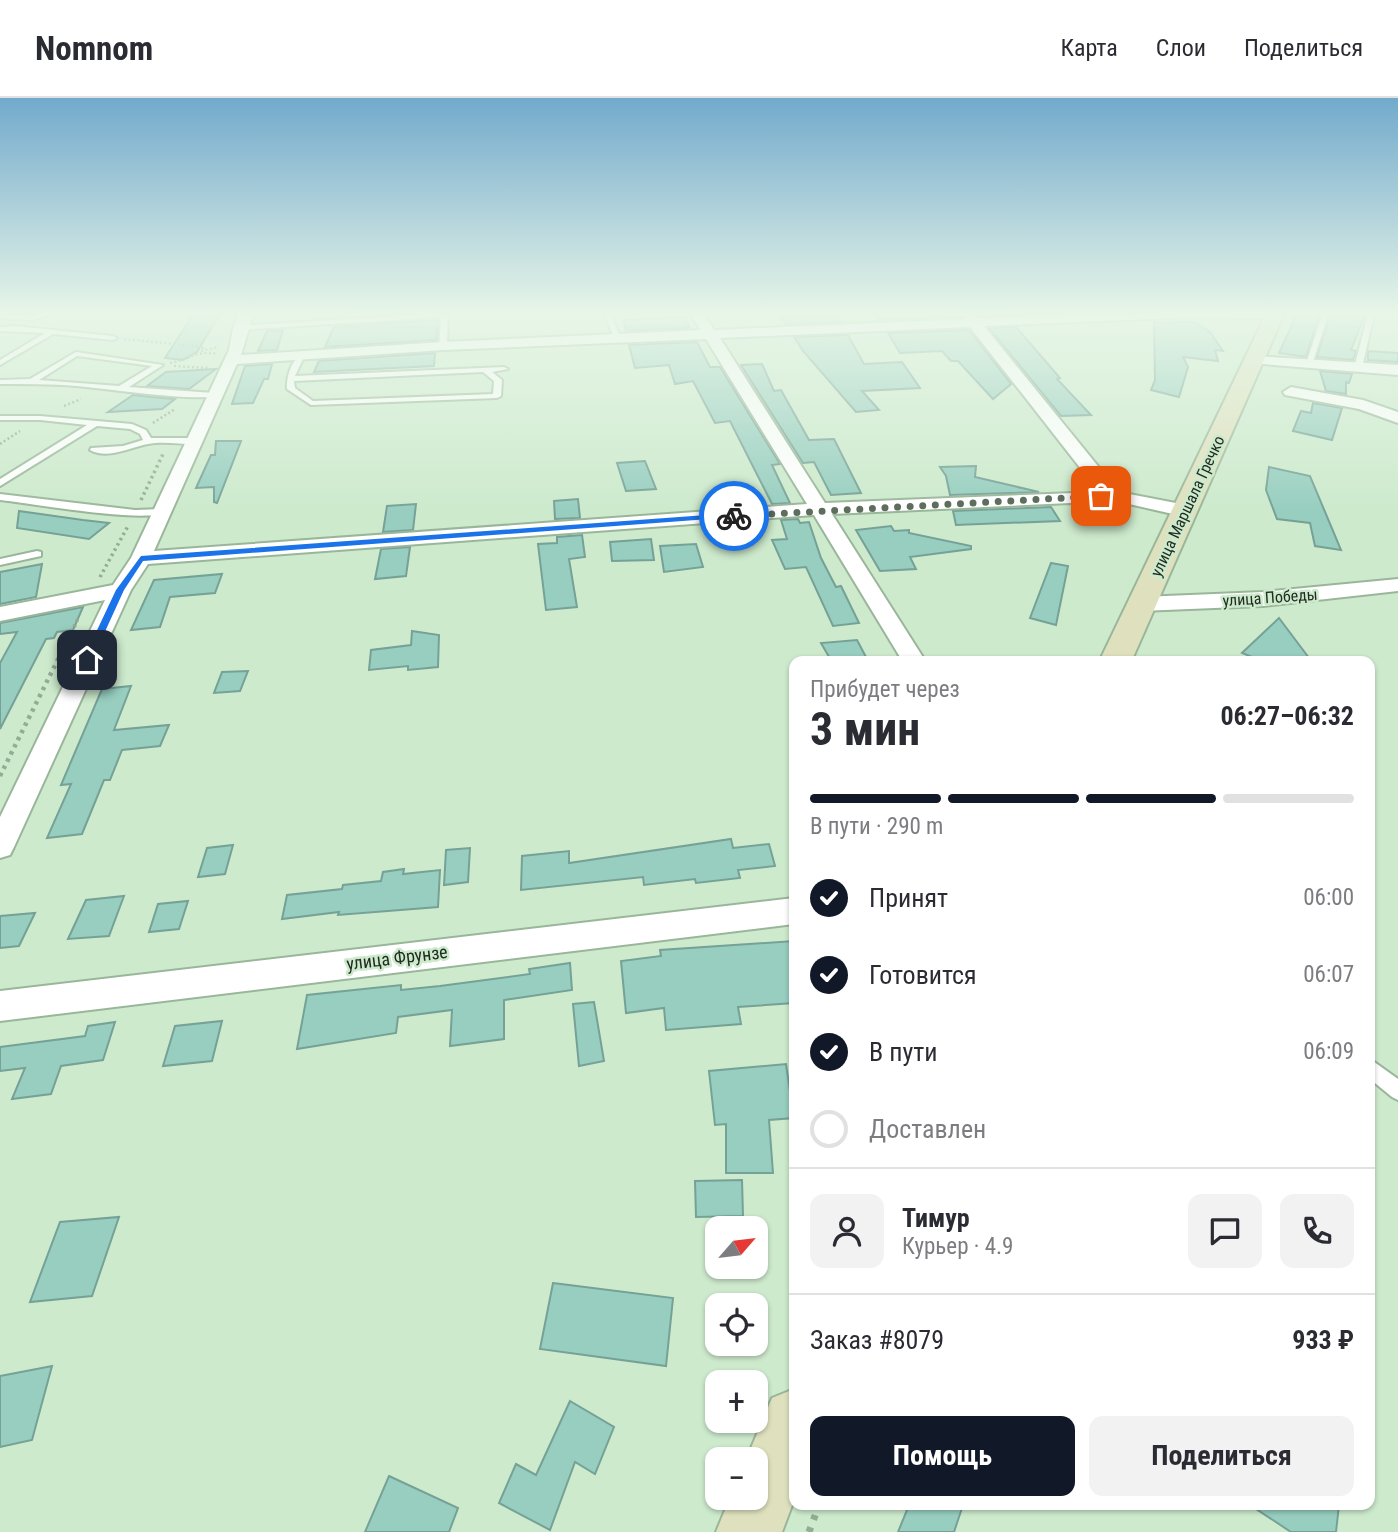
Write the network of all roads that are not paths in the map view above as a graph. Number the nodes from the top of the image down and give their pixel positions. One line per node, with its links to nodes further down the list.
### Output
1 (137, 379): 12 (lane)
2 (212, 379): 13 (street)
3 (290, 379): 14 (lane)
4 (456, 379): 14 (lane)
5 (497, 379): 14 (lane)
6 (739, 379): 24 (street)
7 (1019, 379): 22 (street)
8 (1245, 379): 25 (main road, улица Маршала Гречко)
9 (1290, 379): 16 (street)
10 (33, 380): 11 (lane); 12 (lane)
11 (0, 382)
12 (120, 390): 13 (lane)
13 (205, 395): 19 (street)
14 (452, 398)
15 (0, 418): 17 (lane)
16 (1398, 418)
17 (95, 424): 18 (lane); 21 (lane)
18 (148, 441): 19 (lane); 20 (lane)
19 (194, 441): 26 (street)
20 (94, 450)
21 (0, 483)
22 (1113, 497): 24 (street); 25 (street)
23 (1, 498): 26 (lane)
24 (821, 509): 28 (street); 34 (street)
25 (1186, 511): 32 (main road, улица Маршала Гречко)
26 (161, 512): 28 (street)
27 (37, 554): 29 (lane)
28 (141, 558): 31 (street)
29 (0, 562)
30 (1398, 585): 32 (street, улица Победы)
31 (120, 590): 33 (street); 36 (street)
32 (1141, 604): 35 (main road, улица Маршала Гречко)
33 (0, 614)
34 (911, 656)
35 (1118, 656)
36 (0, 847)
37 (789, 912): 38 (street, улица Фрунзе)
38 (0, 1006)
39 (1375, 1071): 40 (lane)
40 (1398, 1091)
41 (789, 1432): 42 (main road)
42 (749, 1532)

